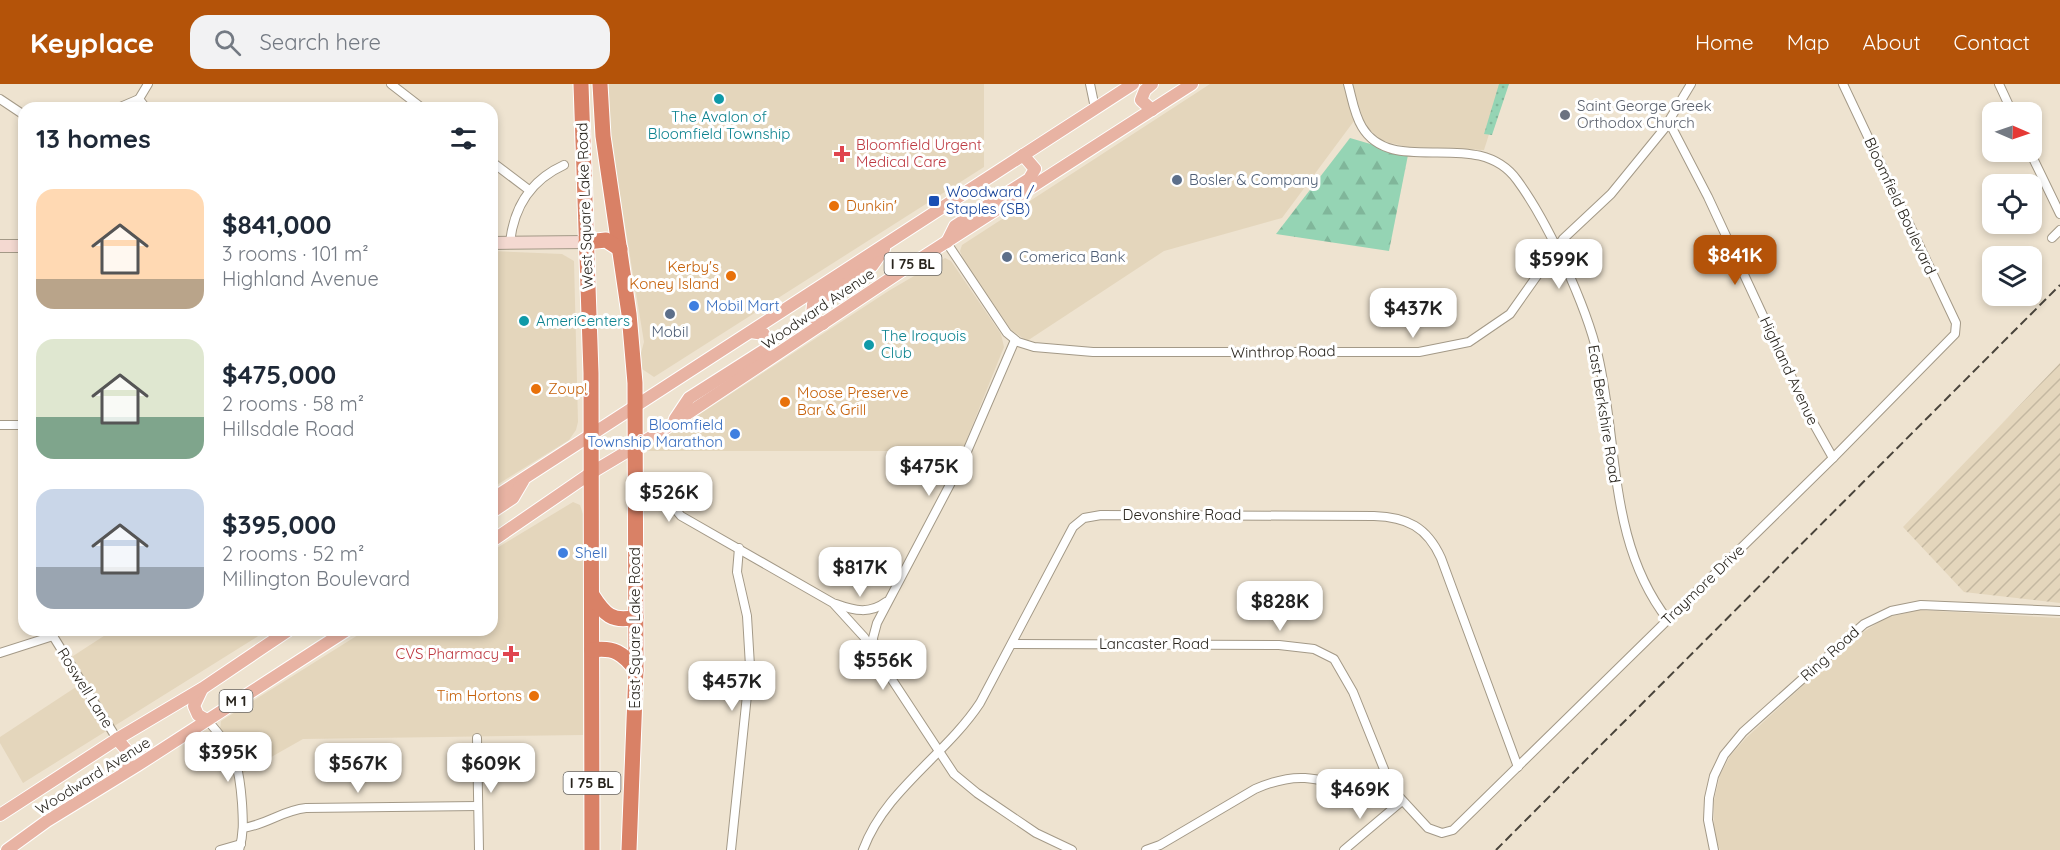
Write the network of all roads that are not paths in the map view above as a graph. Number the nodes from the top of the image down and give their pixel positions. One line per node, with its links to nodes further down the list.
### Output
1 (148, 84): 14 (street)
2 (581, 84): 32 (highway, West Square Lake Road)
3 (600, 84): 38 (highway, West Square Lake Road)
4 (1090, 84): 19 (street)
5 (1132, 84): 19 (main road, Woodward Avenue / I 75 BL)
6 (1152, 84): 20 (main road)
7 (1192, 84): 20 (main road, Woodward Avenue / I 75 BL)
8 (1348, 84): 39 (street, East Berkshire Road)
9 (1691, 84): 22 (street, Winthrop Road)
10 (1843, 84): 41 (street, Bloomfield Boulevard)
11 (1999, 84): 18 (street)
12 (396, 85): 17 (street)
13 (0, 99): 21 (street)
14 (139, 99): 15 (street); 16 (street)
15 (132, 102)
16 (141, 102)
17 (415, 102)
18 (2007, 102)
19 (1095, 108): 23 (main road, Woodward Avenue / I 75 BL)
20 (1152, 110): 35 (main road, Woodward Avenue / I 75 BL)
21 (18, 111)
22 (1670, 122): 39 (street, Winthrop Road); 50 (street, Highland Avenue)
23 (1023, 155): 34 (main road, Woodward Avenue / I 75 BL); 35 (main road)
24 (2035, 162): 28 (street)
25 (564, 165): 27 (street)
26 (498, 167): 27 (street)
27 (529, 190): 31 (street)
28 (2060, 214)
29 (2060, 230): 30 (street)
30 (2052, 238)
31 (510, 242): 32 (street); 33 (street)
32 (586, 242): 38 (highway); 48 (highway, West Square Lake Road)
33 (498, 243)
34 (888, 243): 40 (main road); 42 (main road, Woodward Avenue / I 75 BL)
35 (947, 243): 40 (main road, Woodward Avenue / I 75 BL); 43 (street)
36 (0, 246): 37 (street)
37 (18, 246)
38 (620, 249): 44 (highway, West Square Lake Road)
39 (1557, 250): 43 (street, Winthrop Road); 63 (street, East Berkshire Road)
40 (823, 324): 45 (main road, Woodward Avenue / I 75 BL)
41 (1956, 328): 50 (street, Traymore Drive)
42 (750, 332): 44 (main road, Woodward Avenue / I 75 BL); 45 (main road)
43 (1015, 340): 59 (street)
44 (636, 407): 48 (main road, Woodward Avenue / I 75 BL); 49 (highway, East Square Lake Road)
45 (673, 422): 49 (main road, Woodward Avenue / I 75 BL)
46 (0, 425): 47 (street)
47 (18, 425)
48 (591, 436): 51 (highway, I 75 BL); 52 (main road, Woodward Avenue)
49 (636, 445): 51 (main road, Woodward Avenue); 62 (highway, East Square Lake Road / I 75 BL)
50 (1833, 458): 63 (street, Traymore Drive)
51 (591, 473): 56 (main road, Woodward Avenue); 58 (highway, I 75 BL)
52 (525, 478): 53 (main road, Woodward Avenue); 55 (main road)
53 (498, 495)
54 (670, 502): 57 (street)
55 (498, 508)
56 (498, 537)
57 (739, 548): 60 (street); 92 (street)
58 (592, 595): 62 (highway); 69 (highway, I 75 BL)
59 (889, 600): 60 (street); 71 (street)
60 (833, 603): 71 (street)
61 (2060, 610): 97 (street, Ring Road)
62 (636, 617): 72 (highway, East Square Lake Road / I 75 BL)
63 (1668, 620): 78 (street, Traymore Drive)
64 (47, 636): 70 (street)
65 (57, 636): 76 (street, Roswell Lane)
66 (280, 636): 73 (main road, Woodward Avenue / M 1)
67 (338, 636): 74 (main road, Woodward Avenue / M 1)
68 (1012, 644): 77 (street, Devonshire Road); 78 (street, Devonshire Road); 80 (street, Lancaster Road)
69 (592, 650): 72 (highway); 90 (highway, I 75 BL)
70 (0, 653)
71 (875, 655): 77 (street)
72 (636, 670): 91 (highway, East Square Lake Road / I 75 BL)
73 (203, 688): 74 (main road); 76 (main road, Woodward Avenue / M 1)
74 (207, 720): 79 (main road, Woodward Avenue / M 1); 84 (street)
75 (477, 738): 82 (street)
76 (117, 739): 79 (main road); 83 (main road, Woodward Avenue / M 1)
77 (938, 753): 93 (street, Devonshire Road); 94 (street)
78 (1518, 767): 85 (street, Traymore Drive)
79 (125, 771): 87 (main road, Woodward Avenue / M 1)
80 (1389, 783): 81 (street, Lancaster Road); 95 (street)
81 (1402, 801): 85 (street, Lancaster Road); 96 (street)
82 (478, 806): 84 (street); 89 (street)
83 (0, 815)
84 (243, 828): 86 (street)
85 (1442, 833)
86 (240, 847): 88 (street)
87 (6, 850)
88 (220, 850)
89 (479, 850)
90 (592, 850)
91 (629, 850)
92 (731, 850)
93 (863, 850)
94 (1072, 850)
95 (1146, 850)
96 (1344, 850)
97 (1714, 850)

